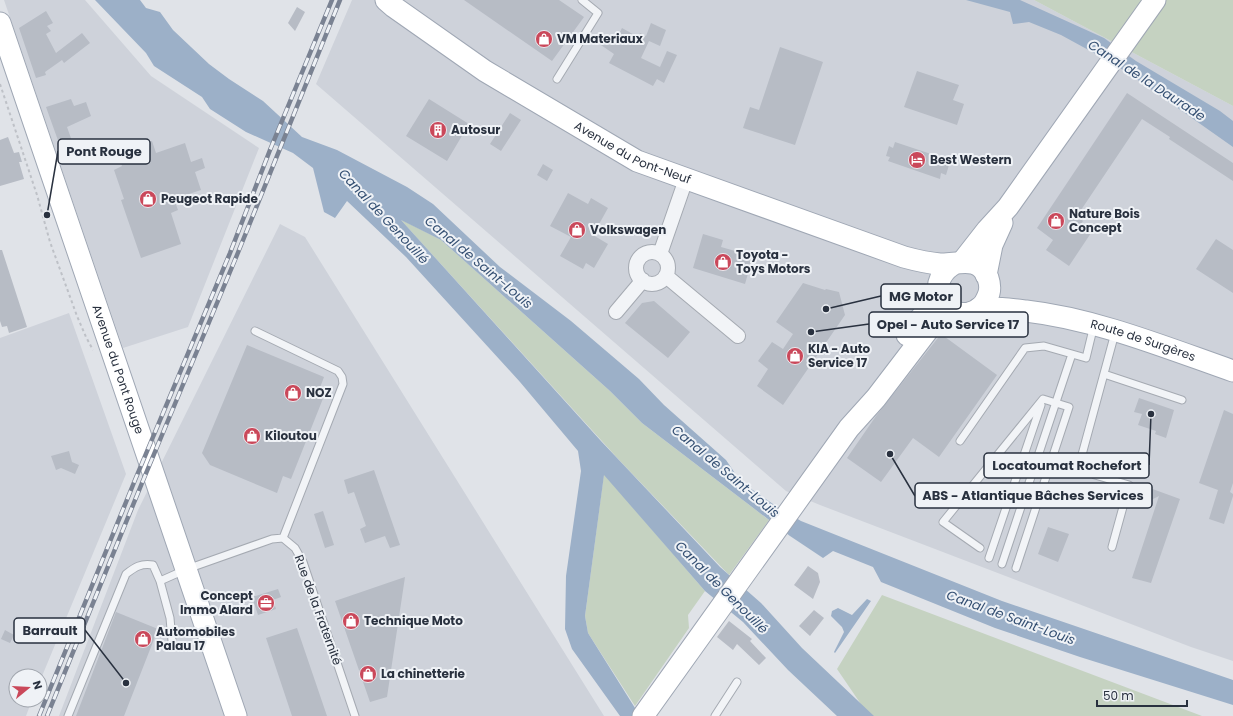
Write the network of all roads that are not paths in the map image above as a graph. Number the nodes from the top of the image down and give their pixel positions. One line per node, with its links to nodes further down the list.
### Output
1 (386, 0): 6 (main road, Avenue du Pont-Neuf)
2 (582, 0): 5 (lane)
3 (1155, 0): 7 (main road)
4 (0, 24): 36 (main road, Avenue du Pont Rouge)
5 (557, 79)
6 (686, 179): 8 (street); 9 (main road, Avenue du Pont-Neuf)
7 (1008, 207): 10 (main road); 12 (main road)
8 (660, 254): 11 (street); 13 (street)
9 (904, 257): 10 (main road); 14 (main road)
10 (959, 262): 12 (main road); 14 (main road)
11 (666, 276): 13 (street); 21 (street)
12 (988, 279): 15 (main road); 17 (main road)
13 (643, 280): 16 (street)
14 (938, 291): 15 (main road); 28 (main road)
15 (969, 311): 17 (main road); 28 (main road)
16 (616, 312)
17 (1051, 314): 18 (main road, Route de Surgères)
18 (1094, 325): 20 (main road, Route de Surgères); 22 (lane)
19 (255, 331): 30 (lane)
20 (1116, 331): 23 (main road, Route de Surgères); 24 (lane)
21 (738, 336)
22 (1072, 354): 27 (lane); 29 (lane)
23 (1233, 371)
24 (1104, 374): 26 (lane); 31 (lane)
25 (1043, 399): 27 (lane); 32 (lane); 33 (lane)
26 (1182, 400)
27 (1056, 403): 34 (lane); 35 (lane)
28 (849, 428): 40 (main road)
29 (960, 441)
30 (283, 538): 36 (lane); 43 (lane, Rue de la Fraternité)
31 (1112, 547)
32 (980, 548)
33 (989, 558)
34 (1002, 564)
35 (1016, 568)
36 (186, 569): 37 (lane); 42 (main road, Avenue du Pont Rouge)
37 (160, 581): 38 (lane); 41 (lane)
38 (172, 642)
39 (737, 682): 44 (lane)
40 (645, 715)
41 (68, 716)
42 (236, 716)
43 (355, 716)
44 (715, 716)

